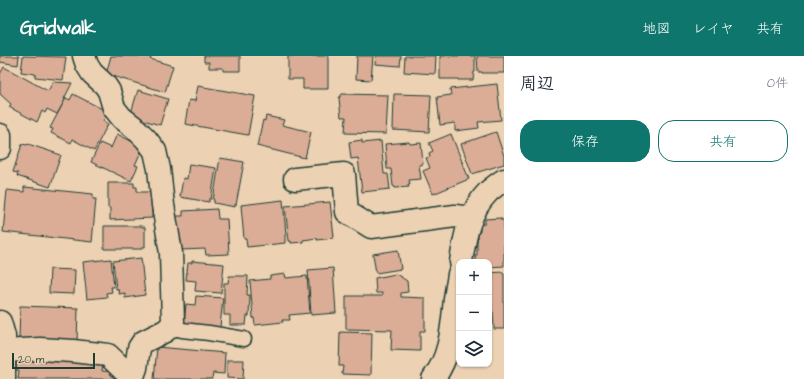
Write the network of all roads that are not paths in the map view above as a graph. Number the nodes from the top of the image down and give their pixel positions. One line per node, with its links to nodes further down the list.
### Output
1 (84, 56): 10 (street)
2 (0, 136): 3 (street)
3 (0, 148)
4 (295, 179): 6 (street)
5 (504, 180): 6 (street)
6 (471, 218): 7 (street)
7 (461, 259)
8 (456, 295): 15 (street)
9 (0, 322): 12 (street)
10 (170, 327): 11 (lane); 14 (street)
11 (244, 339)
12 (5, 351): 13 (street); 14 (street)
13 (4, 379)
14 (132, 379)
15 (434, 379)

